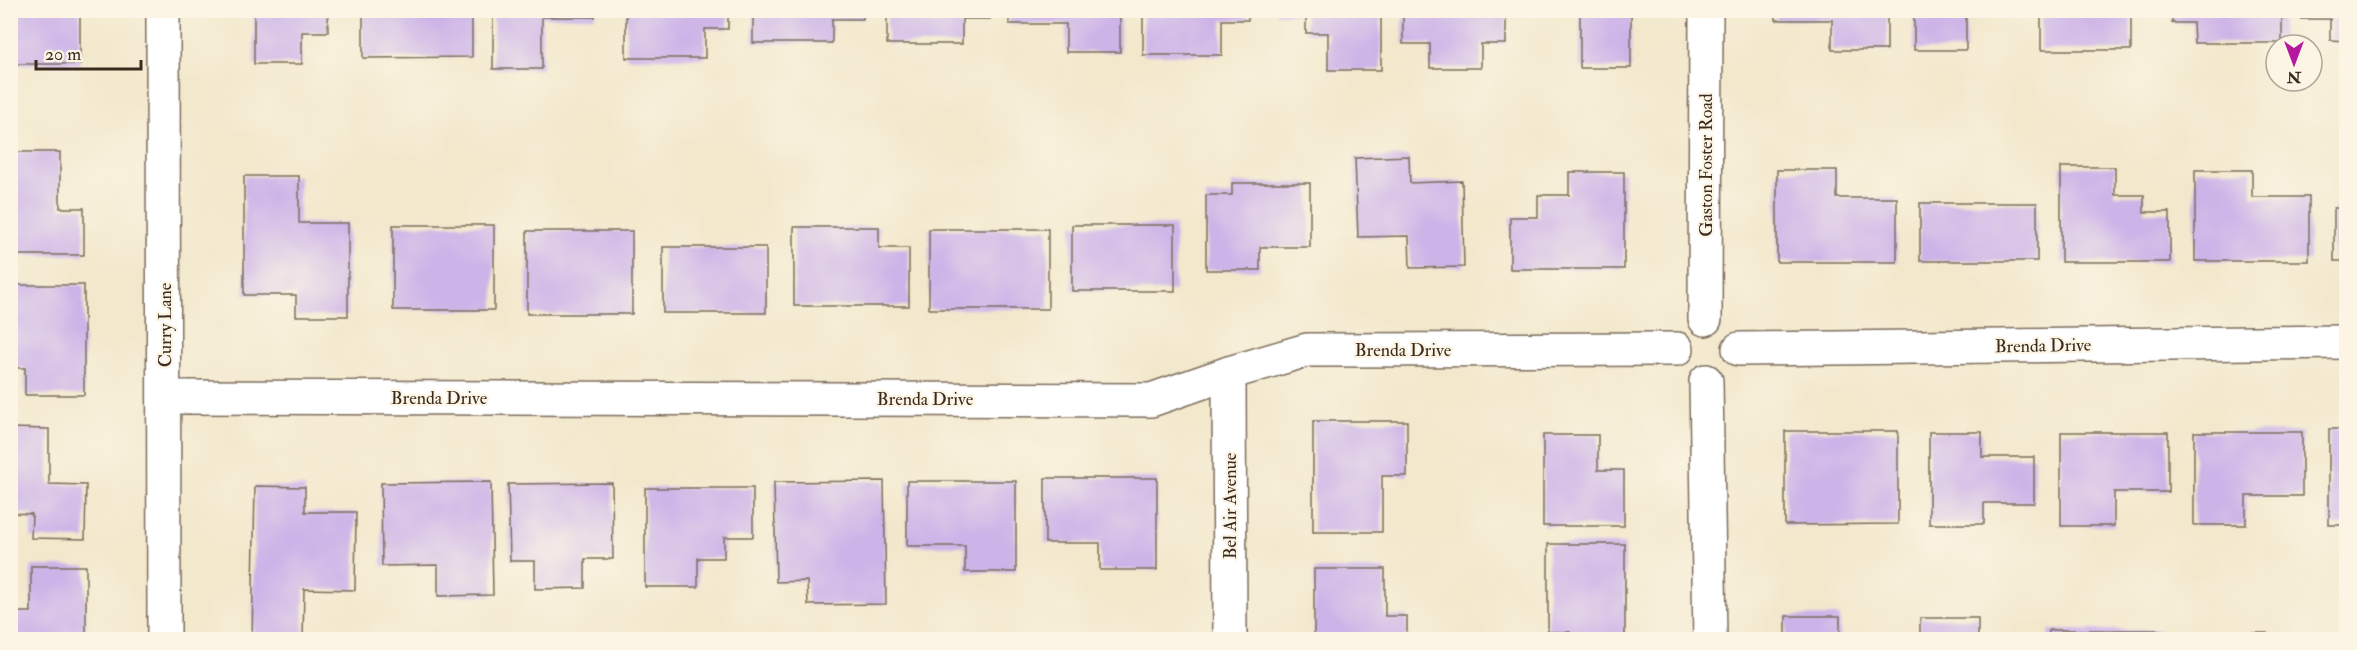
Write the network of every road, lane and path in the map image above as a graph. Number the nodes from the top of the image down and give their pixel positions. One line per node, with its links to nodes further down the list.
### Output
1 (163, 10): 9 (street, Curry Lane)
2 (1706, 10): 3 (street, Gaston Foster Road)
3 (1705, 319): 5 (street); 6 (street)
4 (2346, 342): 6 (street, Brenda Drive)
5 (1677, 349): 7 (street, Brenda Drive); 8 (street)
6 (1739, 349): 8 (street)
7 (1229, 372): 9 (street, Brenda Drive); 11 (street, Bel Air Avenue)
8 (1706, 381): 12 (street)
9 (165, 398): 10 (street, Curry Lane)
10 (164, 639)
11 (1230, 639)
12 (1710, 639)

